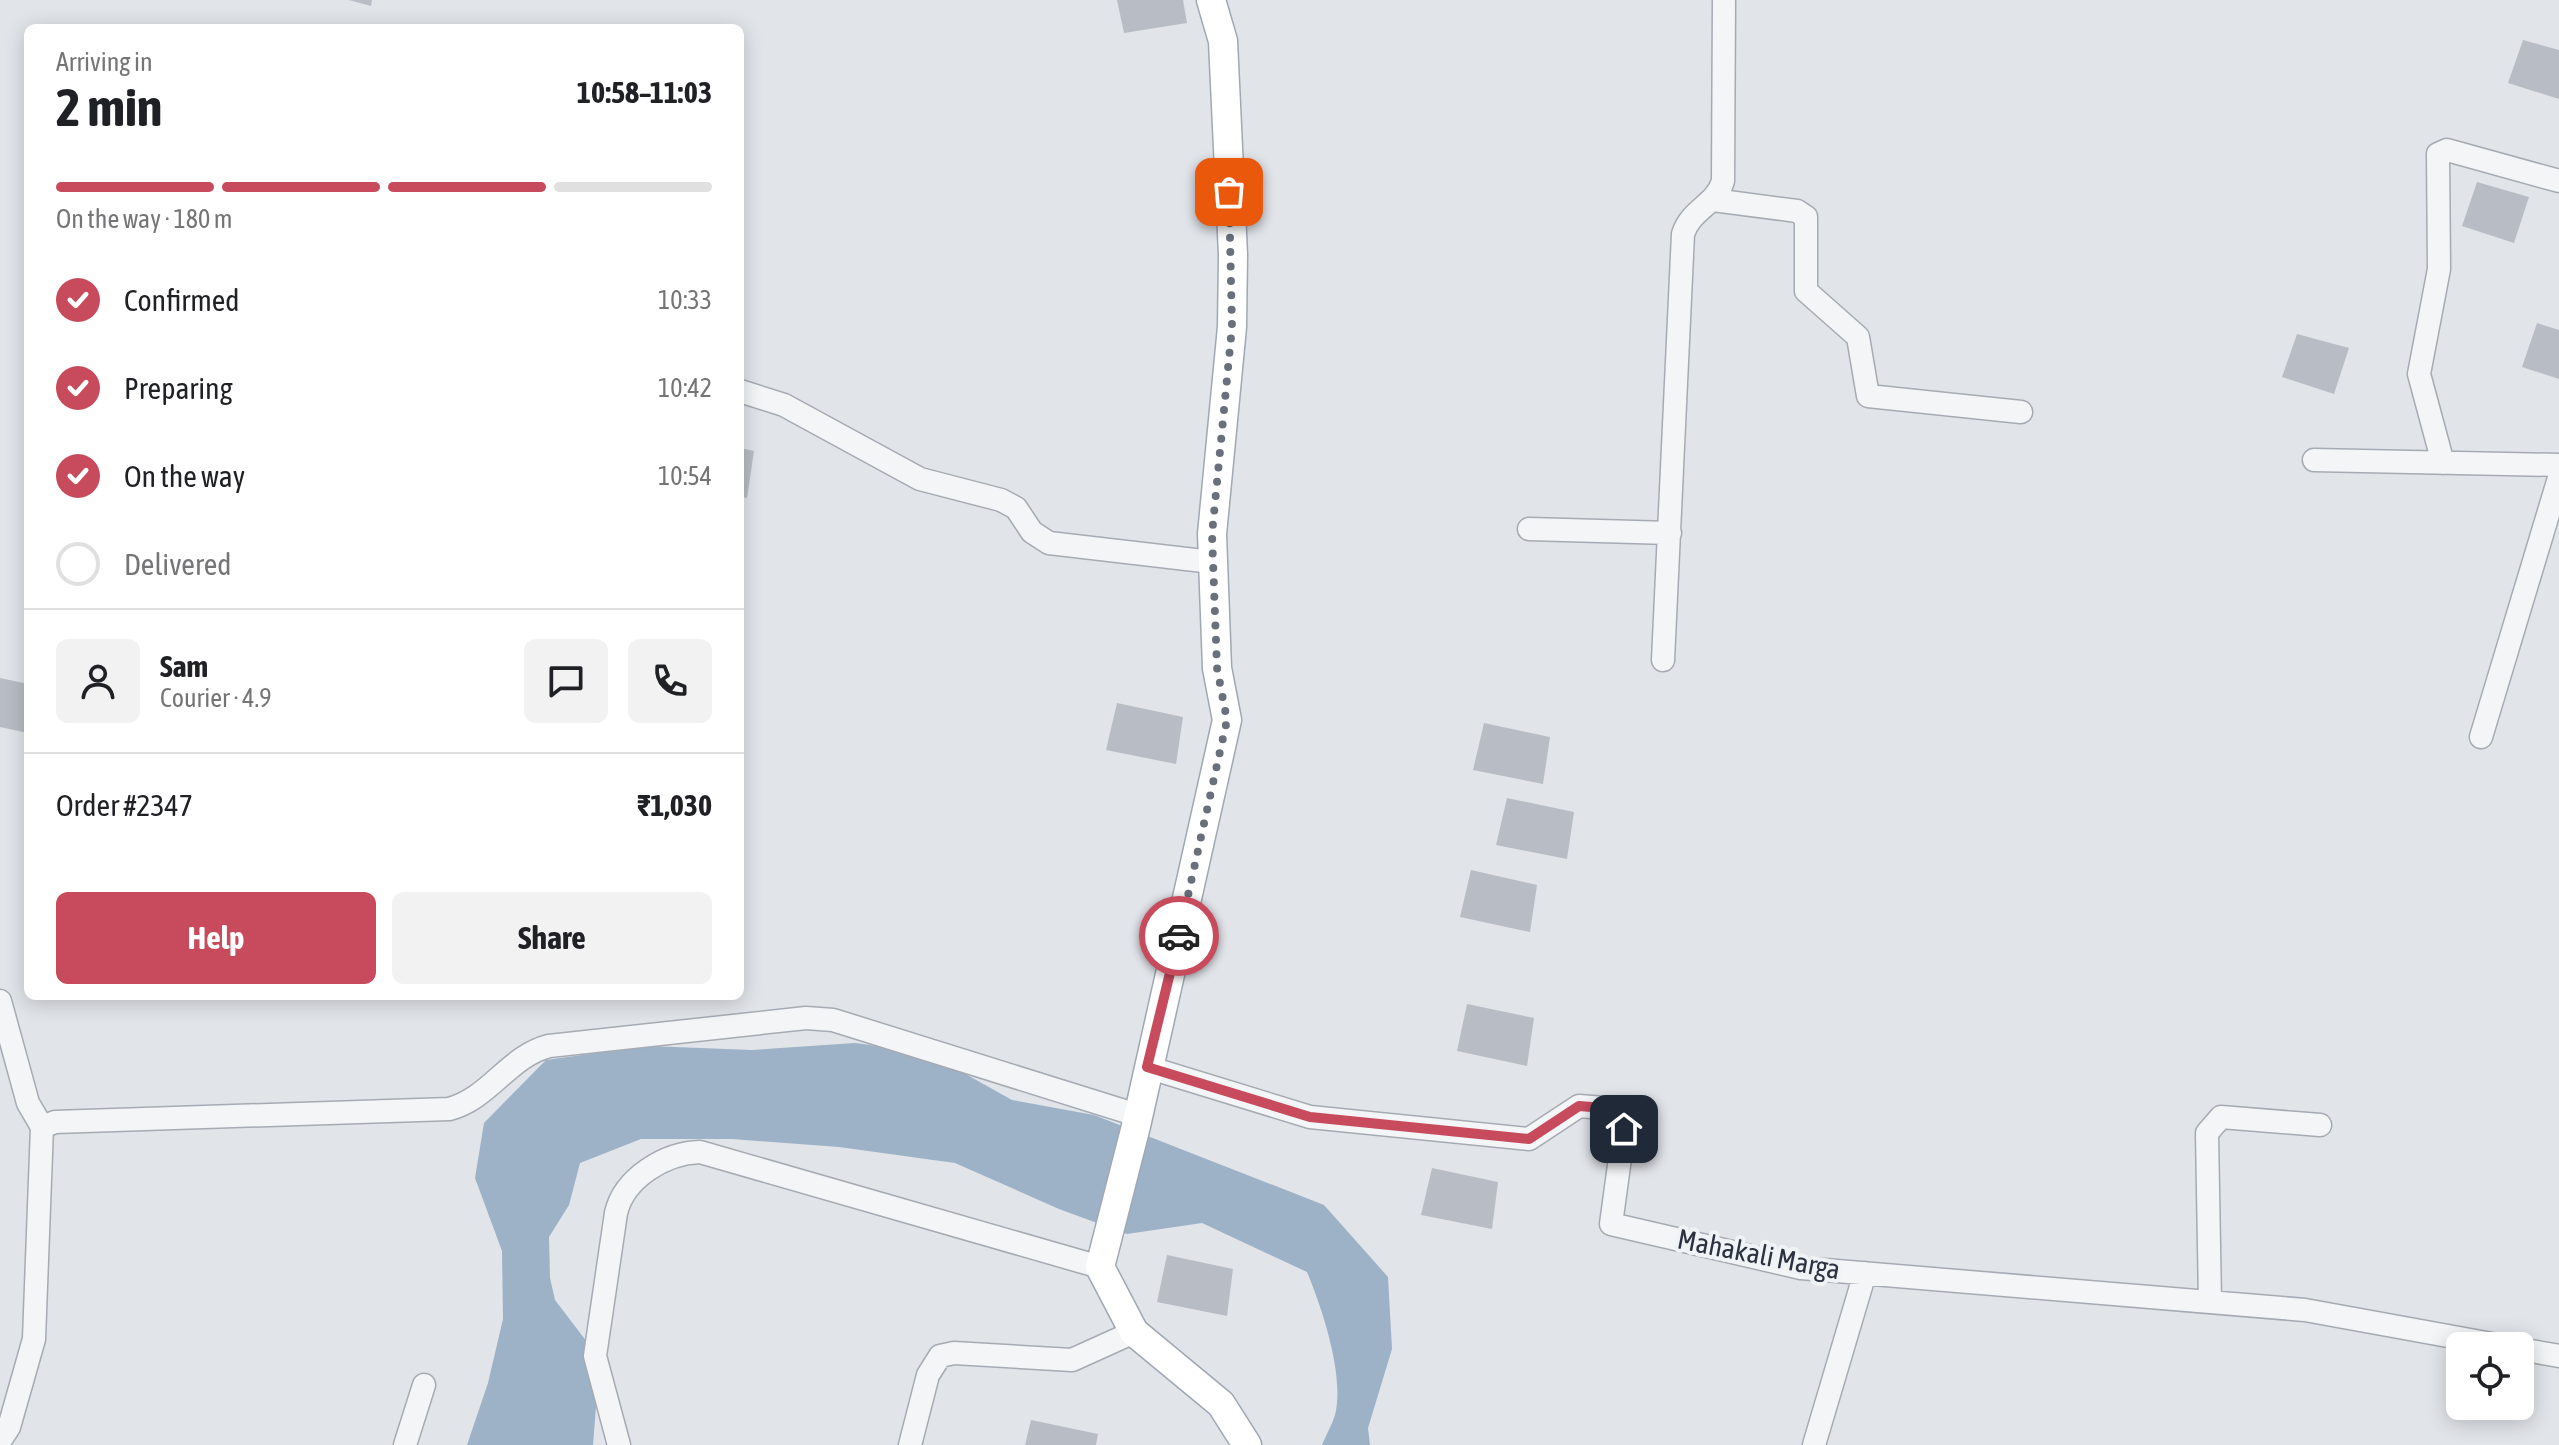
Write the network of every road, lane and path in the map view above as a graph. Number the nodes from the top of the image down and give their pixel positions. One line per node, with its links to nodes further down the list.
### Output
1 (1211, 0): 13 (main road)
2 (1724, 0): 4 (street)
3 (2559, 181): 8 (street)
4 (1713, 200): 6 (street); 12 (street)
5 (744, 392): 13 (street)
6 (2021, 412)
7 (2314, 460): 8 (street)
8 (2443, 463): 9 (street)
9 (2559, 465)
10 (2559, 478): 15 (street)
11 (1529, 529): 12 (street)
12 (1670, 533): 14 (street)
13 (1212, 562): 17 (main road)
14 (1663, 660)
15 (2481, 737)
16 (0, 1001): 20 (street)
17 (1147, 1067): 18 (main road); 22 (street, Mahakali Marga)
18 (1137, 1121): 20 (street); 21 (main road)
19 (2320, 1125): 23 (street)
20 (42, 1127): 29 (street)
21 (1100, 1267): 24 (main road); 31 (street)
22 (1865, 1273): 23 (street, Mahakali Marga); 34 (street)
23 (2210, 1302): 25 (street, Mahakali Marga)
24 (1134, 1332): 32 (street); 33 (main road)
25 (2446, 1336)
26 (2534, 1352): 27 (street)
27 (2559, 1356)
28 (424, 1385): 30 (street)
29 (7, 1441)
30 (405, 1445)
31 (619, 1445)
32 (910, 1445)
33 (1247, 1445)
34 (1814, 1445)

